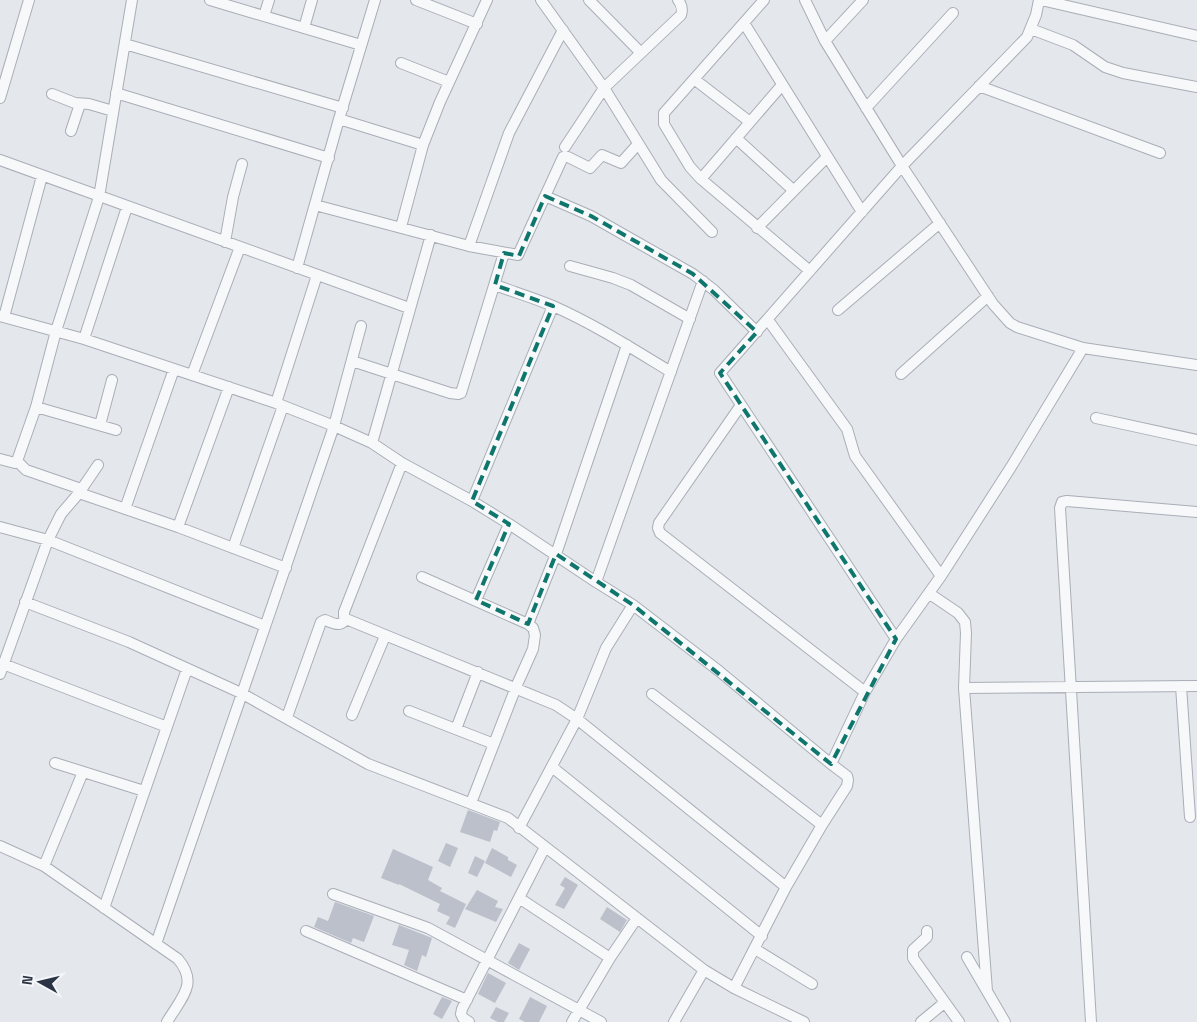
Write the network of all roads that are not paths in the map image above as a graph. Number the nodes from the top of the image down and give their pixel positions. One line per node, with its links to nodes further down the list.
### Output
1 (29, 0): 38 (street)
2 (132, 0): 26 (street)
3 (210, 0): 16 (street)
4 (269, 0): 18 (street)
5 (312, 0): 21 (street)
6 (375, 0): 27 (street)
7 (416, 0): 20 (street)
8 (487, 0): 20 (street)
9 (542, 0): 23 (street)
10 (589, 0): 28 (street)
11 (678, 0): 28 (street)
12 (764, 0): 19 (street)
13 (805, 0): 25 (street)
14 (863, 0): 25 (street)
15 (1040, 0): 22 (street); 24 (street)
16 (227, 2): 18 (street)
17 (953, 13): 41 (street)
18 (264, 16): 21 (street)
19 (744, 23): 30 (street); 32 (street)
20 (477, 24): 31 (street)
21 (304, 28): 27 (street)
22 (1031, 29): 33 (street); 34 (street)
23 (563, 30): 35 (street); 70 (street)
24 (1197, 36)
25 (825, 41): 41 (street)
26 (125, 44): 36 (street); 40 (street)
27 (361, 45): 40 (street)
28 (641, 53): 35 (street)
29 (401, 63): 31 (street)
30 (694, 79): 44 (street); 57 (street)
31 (450, 82): 48 (street)
32 (782, 85): 44 (street); 51 (street)
33 (979, 86): 50 (street); 55 (street)
34 (1197, 87)
35 (604, 88): 47 (street); 49 (street)
36 (116, 93): 42 (street); 52 (street)
37 (52, 94): 39 (street)
38 (0, 98)
39 (80, 104): 42 (street); 45 (street)
40 (343, 108): 43 (street)
41 (866, 108): 55 (street)
42 (114, 112): 60 (street)
43 (339, 120): 48 (street); 52 (street)
44 (750, 122): 46 (street)
45 (71, 132)
46 (736, 138): 57 (street); 58 (street)
47 (638, 144): 59 (street); 67 (street)
48 (423, 145): 65 (street)
49 (565, 147)
50 (1160, 153)
51 (827, 157): 58 (street); 63 (street)
52 (328, 158): 61 (street)
53 (0, 160): 56 (street)
54 (242, 164): 69 (street)
55 (902, 166): 63 (street); 64 (street)
56 (42, 176): 60 (street); 83 (street)
57 (701, 179): 66 (street)
58 (793, 190): 66 (street)
59 (546, 196): 72 (street); 77 (street)
60 (100, 197): 62 (street); 87 (street)
61 (315, 205): 65 (street); 74 (street)
62 (128, 207): 69 (street); 89 (street)
63 (862, 212): 75 (street)
64 (940, 222): 79 (street); 82 (street)
65 (401, 227): 68 (street)
66 (757, 228): 75 (street)
67 (712, 232)
68 (431, 235): 70 (street); 81 (street)
69 (224, 242): 71 (street)
70 (469, 246): 72 (street)
71 (240, 247): 74 (street); 98 (street)
72 (504, 253): 78 (street)
73 (570, 266): 84 (street)
74 (297, 268): 76 (street)
75 (810, 271): 85 (street)
76 (318, 275): 81 (street); 101 (street)
77 (703, 281): 84 (street); 88 (street)
78 (495, 285): 80 (street); 96 (street)
79 (988, 296): 91 (street); 97 (street)
80 (553, 306): 90 (street); 115 (street)
81 (410, 308): 96 (street)
82 (838, 310)
83 (2, 317): 87 (street)
84 (690, 319): 95 (street)
85 (768, 320): 88 (street); 125 (street)
86 (362, 326): 92 (street)
87 (56, 331): 89 (street); 103 (street)
88 (757, 332): 102 (street)
89 (84, 339): 94 (street)
90 (627, 345): 95 (street); 123 (street)
91 (1082, 348): 93 (street); 125 (street)
92 (352, 361): 96 (street); 106 (street)
93 (1197, 365)
94 (174, 369): 98 (street); 116 (street)
95 (671, 372): 127 (street)
96 (391, 373): 109 (street)
97 (901, 374)
98 (192, 375): 100 (street)
99 (112, 380): 105 (street)
100 (230, 387): 101 (street); 119 (street)
101 (280, 404): 106 (street); 122 (street)
102 (741, 405): 136 (street); 145 (street)
103 (36, 407): 105 (street); 111 (street)
104 (1096, 418): 108 (street)
105 (100, 425): 107 (street)
106 (334, 426): 109 (street); 124 (street)
107 (116, 430)
108 (1197, 440)
109 (372, 443): 112 (street)
110 (0, 459): 111 (street)
111 (18, 461): 114 (street)
112 (402, 464): 115 (street); 132 (street)
113 (98, 465): 114 (street)
114 (80, 491): 116 (street); 121 (street)
115 (472, 501): 118 (street)
116 (125, 509): 119 (street)
117 (1197, 512): 140 (street)
118 (509, 524): 123 (street); 129 (street)
119 (178, 527): 122 (street)
120 (0, 528): 121 (street)
121 (48, 540): 130 (street); 134 (street)
122 (233, 548): 124 (street)
123 (556, 554): 127 (street); 133 (street)
124 (286, 568): 134 (street)
125 (942, 576): 128 (street)
126 (422, 577): 129 (street)
127 (596, 582): 131 (street)
128 (930, 594): 136 (street); 144 (street)
129 (476, 600): 133 (street)
130 (24, 602): 137 (street); 138 (street)
131 (634, 605): 151 (street); 156 (street)
132 (346, 619): 135 (street); 150 (street)
133 (528, 624): 143 (street)
134 (265, 626): 146 (street)
135 (385, 636): 139 (street); 149 (street)
136 (896, 639): 145 (street)
137 (2, 662): 152 (street)
138 (187, 669): 146 (street); 152 (street)
139 (478, 672): 143 (street); 153 (street)
140 (1071, 686): 141 (street); 144 (street); 196 (street)
141 (1181, 686): 142 (street); 161 (street)
142 (1197, 686)
143 (516, 687): 151 (street); 154 (street)
144 (964, 688): 183 (street)
145 (865, 692): 156 (street)
146 (241, 694): 150 (street); 175 (street)
147 (652, 694): 162 (street)
148 (409, 711): 153 (street)
149 (352, 715)
150 (287, 718): 160 (street)
151 (578, 719): 157 (street); 167 (street)
152 (167, 727): 159 (street)
153 (456, 729): 154 (street)
154 (494, 744): 160 (street)
155 (55, 763): 158 (street)
156 (831, 764): 162 (street)
157 (552, 767): 163 (street); 174 (street)
158 (83, 772): 159 (street); 166 (street)
159 (144, 791): 170 (street)
160 (471, 803): 163 (street)
161 (1190, 817)
162 (822, 826): 167 (street)
163 (519, 828): 165 (street)
164 (0, 846): 166 (street)
165 (545, 847): 169 (street); 171 (street)
166 (44, 866): 170 (street)
167 (786, 887): 174 (street)
168 (333, 894): 179 (street)
169 (519, 898): 178 (street); 179 (street)
170 (104, 908): 175 (street)
171 (637, 918): 178 (street); 180 (street)
172 (306, 931): 184 (street)
173 (927, 931): 185 (street)
174 (762, 936): 176 (street)
175 (156, 944): 188 (street)
176 (755, 949): 181 (street); 182 (street)
177 (968, 957): 183 (street)
178 (610, 958): 186 (street)
179 (487, 960): 184 (street); 186 (street)
180 (704, 970): 182 (street); 192 (street)
181 (812, 984)
182 (734, 988): 187 (street)
183 (987, 991): 195 (street)
184 (467, 1000): 189 (street)
185 (944, 1003): 193 (street); 194 (street)
186 (579, 1010): 190 (street); 191 (street)
187 (799, 1021)
188 (167, 1022)
189 (469, 1022)
190 (572, 1022)
191 (601, 1022)
192 (674, 1022)
193 (921, 1022)
194 (959, 1022)
195 (1005, 1022)
196 (1091, 1022)

